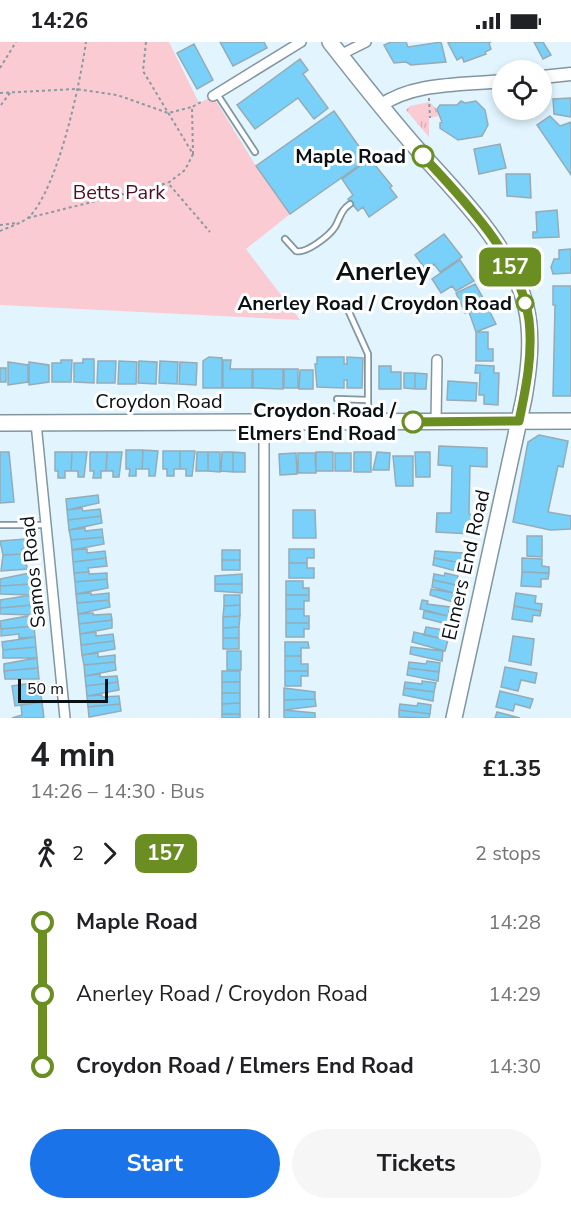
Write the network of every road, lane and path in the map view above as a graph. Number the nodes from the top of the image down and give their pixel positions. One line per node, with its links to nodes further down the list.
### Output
1 (16, 42): 8 (path)
2 (86, 42): 12 (path)
3 (146, 42): 20 (path)
4 (301, 42): 16 (street)
5 (330, 42): 7 (main road, Elmers End Road)
6 (366, 42): 7 (street)
7 (340, 55): 18 (main road, Elmers End Road)
8 (0, 68)
9 (571, 74): 10 (street)
10 (552, 76)
11 (492, 82): 13 (street)
12 (76, 89): 15 (path); 20 (path); 26 (path)
13 (428, 89): 18 (street); 21 (path)
14 (0, 93): 15 (path)
15 (10, 93): 17 (path)
16 (215, 95): 19 (path); 22 (lane)
17 (1, 105)
18 (380, 106): 37 (main road, Elmers End Road)
19 (192, 107): 20 (path); 23 (path)
20 (168, 113): 23 (path)
21 (430, 118)
22 (255, 152)
23 (193, 154): 24 (path)
24 (168, 183): 26 (path); 30 (path)
25 (350, 204): 31 (lane)
26 (28, 218): 27 (path)
27 (18, 222): 28 (path); 29 (path)
28 (0, 225)
29 (0, 231)
30 (210, 232)
31 (285, 239)
32 (349, 312): 35 (lane)
33 (437, 360): 40 (street)
34 (338, 399): 35 (lane)
35 (368, 400): 39 (lane)
36 (571, 420): 37 (main road, Croydon Road)
37 (519, 421): 40 (main road, Croydon Road); 47 (main road, Elmers End Road)
38 (264, 422): 39 (main road, Croydon Road); 42 (main road, Croydon Road); 46 (street)
39 (368, 422): 40 (main road, Croydon Road)
40 (436, 422)
41 (0, 423): 42 (main road, Croydon Road)
42 (36, 423): 44 (street, Samos Road)
43 (0, 525): 44 (lane)
44 (46, 525): 45 (street, Samos Road)
45 (65, 718)
46 (264, 718)
47 (454, 718)

